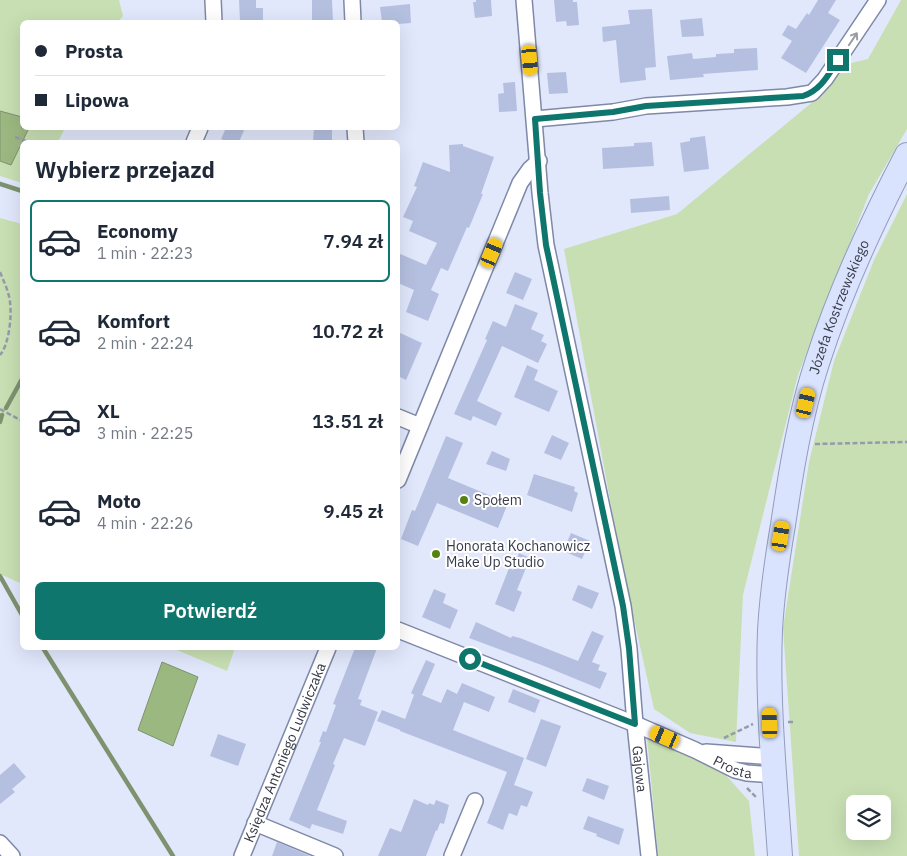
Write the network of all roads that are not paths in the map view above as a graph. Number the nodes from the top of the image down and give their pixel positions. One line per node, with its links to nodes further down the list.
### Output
1 (213, 0): 5 (street)
2 (352, 0): 6 (street)
3 (524, 0): 7 (street, Gajowa)
4 (878, 0): 7 (street, one-way to 4)
5 (214, 20)
6 (353, 20)
7 (535, 119): 9 (street, Gajowa)
8 (907, 155): 16 (main road, Józefa Kostrzewskiego)
9 (539, 161): 11 (street); 15 (street, Gajowa)
10 (400, 417): 11 (street)
11 (420, 426): 12 (street)
12 (400, 475)
13 (400, 631): 15 (street, Prosta)
14 (327, 650): 18 (street, Księdza Antoniego Ludwiczaka)
15 (635, 724): 16 (street, Prosta); 24 (street, Gajowa)
16 (773, 766): 25 (main road, Józefa Kostrzewskiego)
17 (474, 801): 23 (street)
18 (255, 823): 21 (street, Księdza Antoniego Ludwiczaka); 22 (street)
19 (0, 842): 20 (street)
20 (12, 856)
21 (242, 856)
22 (335, 856)
23 (452, 856)
24 (649, 856)
25 (780, 856)

